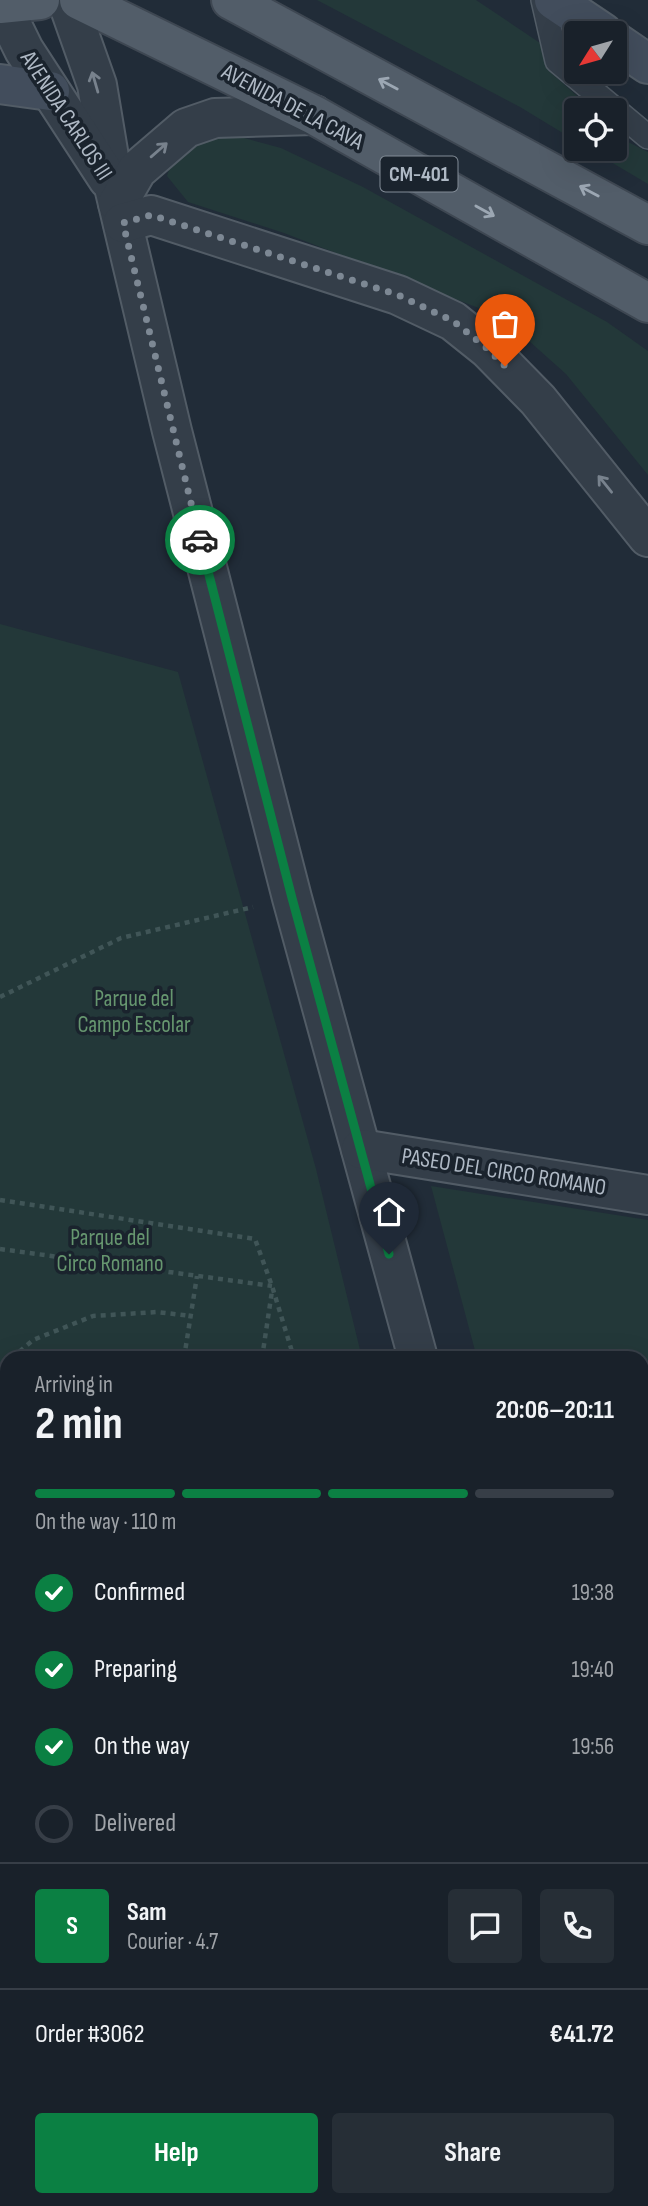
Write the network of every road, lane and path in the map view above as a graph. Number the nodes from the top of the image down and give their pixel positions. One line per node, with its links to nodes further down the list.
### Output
1 (40, 0): 7 (main road)
2 (66, 0): 15 (street, AVENIDA CARLOS III, one-way to 2)
3 (79, 0): 13 (main road, AVENIDA DE LA CAVA / CM-401)
4 (231, 0): 16 (main road, CM-401, one-way to 4)
5 (543, 0): 14 (lane)
6 (554, 0): 8 (street)
7 (1, 5): 12 (street, AVENIDA CARLOS III)
8 (585, 21)
9 (627, 50): 10 (street)
10 (648, 64)
11 (0, 83): 12 (street)
12 (50, 91): 15 (street, AVENIDA CARLOS III)
13 (314, 115): 15 (street, one-way to 13); 17 (main road, AVENIDA DE LA CAVA / CM-401, one-way to 17)
14 (648, 137)
15 (119, 205): 18 (street, one-way to 15); 19 (street, AVENIDA CARLOS III)
16 (648, 225)
17 (648, 303)
18 (648, 537)
19 (292, 898): 20 (path); 21 (street, AVENIDA CARLOS III)
20 (0, 998)
21 (361, 1149): 22 (street, PASEO DEL CIRCO ROMANO); 32 (street, AVENIDA CARLOS III)
22 (648, 1195)
23 (0, 1200): 26 (path)
24 (0, 1249): 25 (path)
25 (197, 1276): 26 (path); 27 (path)
26 (272, 1286): 30 (path); 31 (path)
27 (191, 1316): 28 (path); 29 (path)
28 (20, 1351)
29 (185, 1351)
30 (263, 1351)
31 (292, 1351)
32 (416, 1351)

